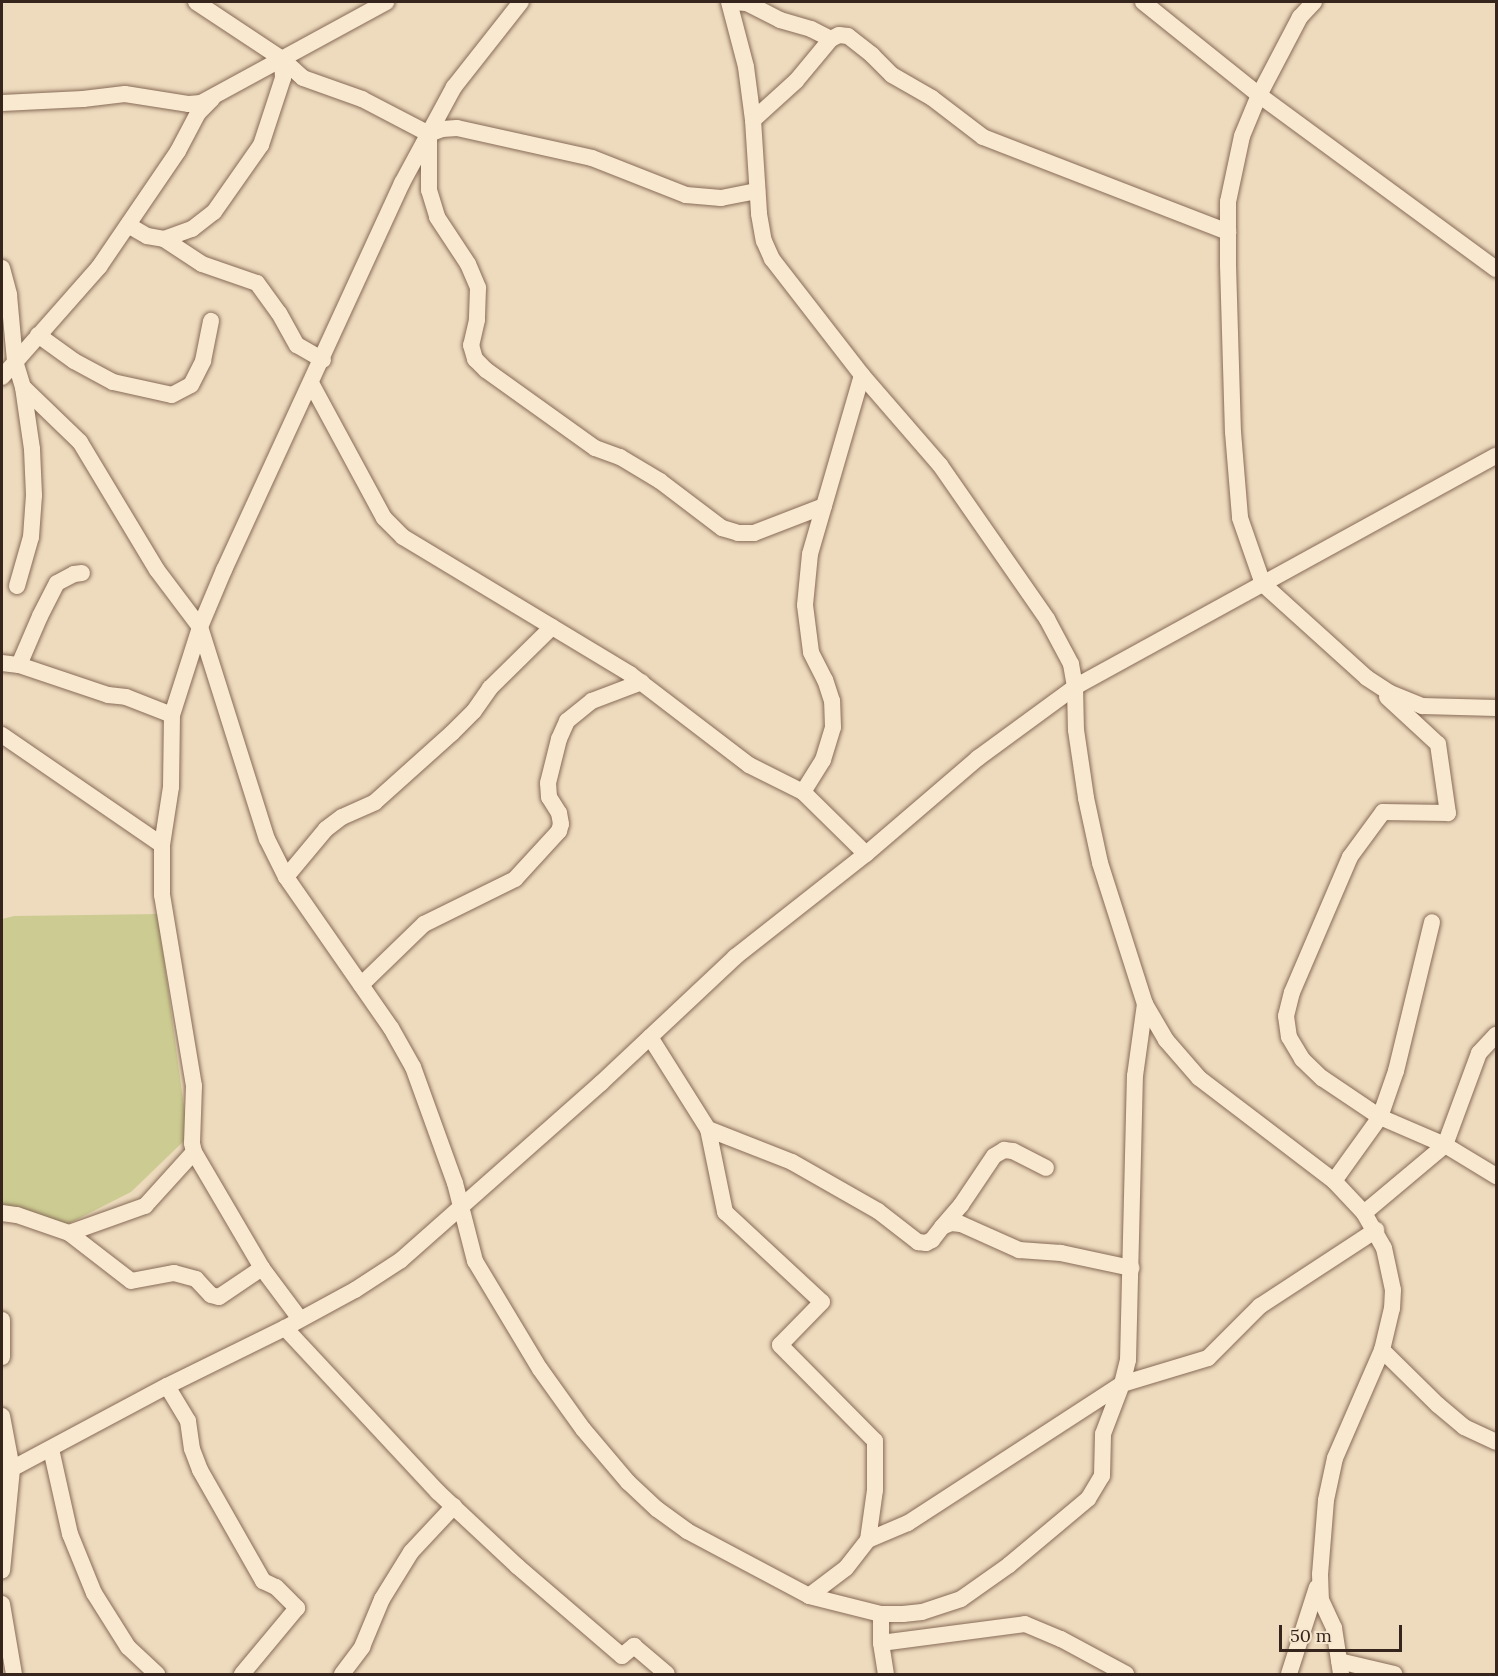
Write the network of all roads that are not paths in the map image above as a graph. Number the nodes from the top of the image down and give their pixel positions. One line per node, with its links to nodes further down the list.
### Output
1 (196, 2): 9 (street)
2 (386, 2): 9 (street)
3 (521, 2): 14 (street)
4 (730, 2): 8 (street); 13 (street)
5 (1143, 2): 10 (street)
6 (1314, 2): 7 (street)
7 (1297, 9): 10 (street)
8 (831, 39): 13 (street); 17 (street)
9 (282, 59): 11 (street); 14 (street); 18 (street)
10 (1258, 95): 17 (street); 20 (street)
11 (212, 99): 12 (street); 16 (street)
12 (2, 102)
13 (753, 120): 15 (street)
14 (429, 134): 15 (street); 23 (street); 30 (street)
15 (757, 191): 25 (street)
16 (128, 225): 18 (street); 22 (street)
17 (1228, 232): 32 (street)
18 (164, 239): 23 (street)
19 (2, 268): 24 (street)
20 (1497, 268)
21 (211, 321): 22 (street)
22 (38, 335): 24 (street)
23 (322, 360): 27 (street)
24 (15, 361): 26 (street); 28 (street)
25 (862, 375): 30 (street); 40 (street)
26 (2, 377)
27 (311, 383): 34 (street); 35 (street)
28 (23, 387): 33 (street); 34 (street)
29 (1497, 456): 32 (street)
30 (824, 506): 44 (street)
31 (82, 573): 37 (street)
32 (1263, 584): 38 (street); 40 (street)
33 (17, 586)
34 (200, 627): 42 (street); 47 (street)
35 (552, 627): 39 (street); 47 (street)
36 (2, 663): 37 (street)
37 (19, 664): 42 (street)
38 (1367, 678): 41 (street); 53 (street)
39 (642, 682): 44 (street); 49 (street)
40 (1076, 687): 46 (street); 50 (street)
41 (1497, 708)
42 (172, 715): 45 (street)
43 (2, 735): 45 (street)
44 (803, 792): 46 (street)
45 (162, 845): 56 (street)
46 (866, 854): 52 (street)
47 (286, 877): 49 (street)
48 (1432, 922): 53 (street)
49 (362, 985): 60 (street)
50 (1145, 1004): 59 (street); 67 (street)
51 (1497, 1035): 55 (street)
52 (650, 1037): 54 (street); 60 (street)
53 (1380, 1117): 55 (street); 59 (street)
54 (708, 1129): 63 (street); 80 (street)
55 (1445, 1145): 58 (street); 61 (street)
56 (194, 1152): 65 (street); 66 (street)
57 (1046, 1168): 63 (street)
58 (1497, 1176)
59 (1334, 1181): 61 (street)
60 (462, 1206): 68 (street); 83 (street)
61 (1364, 1213): 64 (street)
62 (2, 1214): 65 (street)
63 (942, 1227): 67 (street)
64 (1376, 1230): 71 (street); 73 (street)
65 (69, 1233): 66 (street)
66 (262, 1268): 68 (street)
67 (1131, 1268): 73 (street)
68 (300, 1319): 70 (street)
69 (2, 1320): 72 (street)
70 (285, 1328): 74 (street); 79 (street)
71 (1382, 1350): 76 (street); 82 (street)
72 (2, 1357)
73 (1122, 1384): 80 (street); 85 (street)
74 (167, 1386): 77 (street); 90 (street)
75 (2, 1416): 78 (street)
76 (1497, 1442)
77 (51, 1449): 78 (street); 89 (street)
78 (7, 1472): 81 (street)
79 (454, 1506): 91 (street); 92 (street)
80 (868, 1540): 83 (street)
81 (2, 1570)
82 (1320, 1574): 87 (street); 95 (street)
83 (809, 1596): 85 (street)
84 (2, 1604): 88 (street)
85 (881, 1614): 86 (street)
86 (881, 1643): 93 (street); 94 (street)
87 (1340, 1668): 96 (street)
88 (14, 1674)
89 (157, 1674)
90 (242, 1674)
91 (342, 1674)
92 (667, 1674)
93 (886, 1674)
94 (1126, 1674)
95 (1289, 1674)
96 (1394, 1674)

